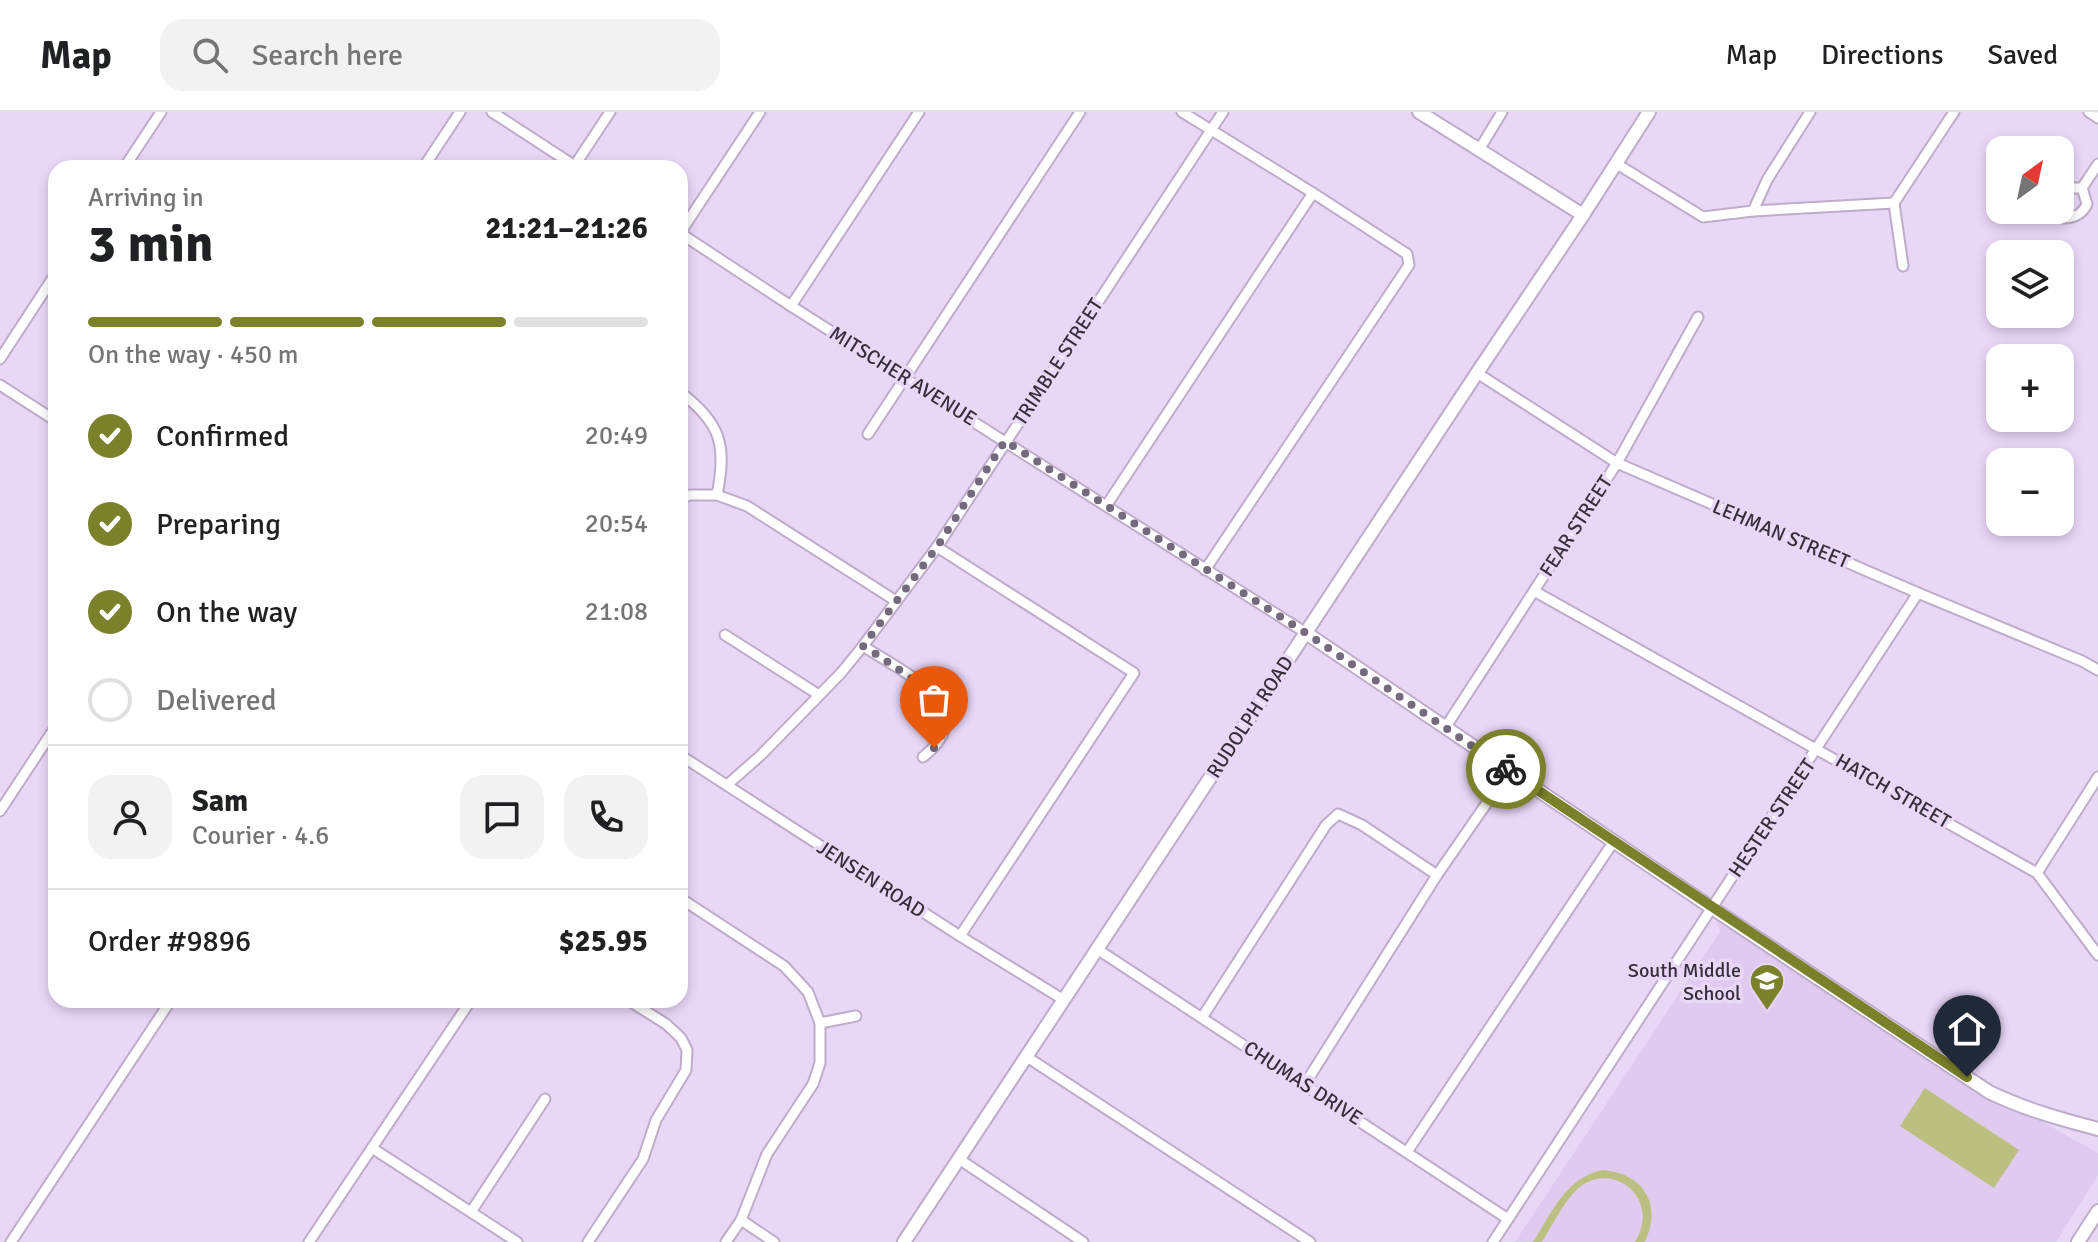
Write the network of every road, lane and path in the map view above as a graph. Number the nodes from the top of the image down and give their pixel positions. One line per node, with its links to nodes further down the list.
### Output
1 (161, 112): 19 (street)
2 (460, 112): 20 (street)
3 (492, 112): 21 (street)
4 (610, 112): 22 (street)
5 (760, 112): 32 (street)
6 (919, 112): 36 (street)
7 (1080, 112): 40 (street)
8 (1182, 112): 17 (street)
9 (1223, 112): 17 (street, TRIMBLE STREET)
10 (1419, 112): 18 (street)
11 (1502, 112): 18 (street)
12 (1649, 112): 23 (street, RUDOLPH ROAD)
13 (1810, 112): 29 (street)
14 (1954, 112): 28 (street)
15 (2089, 112): 16 (street)
16 (2098, 118)
17 (1210, 130): 27 (street); 45 (street, TRIMBLE STREET)
18 (1479, 150): 30 (street)
19 (129, 160)
20 (428, 160)
21 (564, 160)
22 (579, 160)
23 (1617, 164): 29 (street); 30 (street, RUDOLPH ROAD)
24 (2098, 164): 26 (street)
25 (2074, 188): 26 (street)
26 (2082, 188): 31 (street)
27 (1313, 193): 49 (street); 51 (street)
28 (1894, 203): 29 (street); 34 (street)
29 (1753, 211)
30 (1583, 215): 39 (street, RUDOLPH ROAD)
31 (2074, 217)
32 (688, 221)
33 (688, 238): 36 (street, MITSCHER AVENUE)
34 (1903, 266)
35 (48, 285): 38 (street)
36 (791, 306): 40 (street, MITSCHER AVENUE)
37 (1698, 317): 46 (street, FEAR STREET)
38 (0, 359)
39 (1477, 373): 46 (street, LEHMAN STREET); 55 (street, RUDOLPH ROAD)
40 (905, 378): 44 (street); 45 (street, MITSCHER AVENUE)
41 (0, 385): 43 (street)
42 (688, 399): 47 (street)
43 (48, 416)
44 (868, 434)
45 (1005, 441): 49 (street, MITSCHER AVENUE); 50 (street, TRIMBLE STREET)
46 (1617, 463): 52 (street, FEAR STREET); 53 (street, LEHMAN STREET)
47 (717, 495): 48 (street); 54 (street)
48 (688, 496)
49 (1106, 506): 51 (street, MITSCHER AVENUE)
50 (937, 547): 54 (street, TRIMBLE STREET); 74 (street)
51 (1205, 570): 55 (street, MITSCHER AVENUE)
52 (1534, 591): 60 (street, FEAR STREET); 62 (street, HATCH STREET)
53 (1918, 593): 58 (street, LEHMAN STREET); 62 (street, HESTER STREET)
54 (896, 601): 57 (street, TRIMBLE STREET)
55 (1306, 633): 60 (street, MITSCHER AVENUE); 75 (street, RUDOLPH ROAD)
56 (725, 635): 59 (street)
57 (863, 646): 59 (street, TRIMBLE STREET); 63 (street)
58 (2098, 670)
59 (819, 695): 67 (street, TRIMBLE STREET)
60 (1445, 728): 65 (street, MITSCHER AVENUE)
61 (48, 738): 68 (street)
62 (1818, 749): 70 (street, HATCH STREET); 73 (street, HESTER STREET)
63 (923, 757)
64 (688, 760): 67 (street, JENSEN ROAD)
65 (1509, 771): 69 (street, MITSCHER AVENUE); 71 (street)
66 (2098, 777): 70 (street)
67 (727, 785): 74 (street, JENSEN ROAD)
68 (0, 811)
69 (1614, 841): 73 (street, MITSCHER AVENUE); 89 (street)
70 (2037, 873): 76 (street, HATCH STREET)
71 (1437, 875): 82 (street); 85 (street)
72 (688, 903): 83 (street)
73 (1712, 908): 87 (street, MITSCHER AVENUE); 93 (street, HESTER STREET)
74 (960, 936): 77 (street, JENSEN ROAD)
75 (1097, 949): 77 (street, RUDOLPH ROAD); 82 (street, CHUMAS DRIVE)
76 (2098, 955)
77 (1064, 1000): 84 (street, RUDOLPH ROAD)
78 (166, 1008): 95 (street)
79 (466, 1008): 88 (street)
80 (641, 1008): 98 (street)
81 (856, 1016): 83 (street)
82 (1203, 1016): 85 (street, CHUMAS DRIVE)
83 (820, 1023): 94 (street)
84 (1027, 1057): 90 (street, RUDOLPH ROAD); 103 (street)
85 (1305, 1084): 89 (street, CHUMAS DRIVE)
86 (545, 1099): 92 (street)
87 (2098, 1129)
88 (372, 1148): 92 (street); 96 (street)
89 (1407, 1152): 93 (street, CHUMAS DRIVE)
90 (959, 1159): 101 (street, RUDOLPH ROAD); 102 (street)
91 (2098, 1211): 105 (street)
92 (471, 1212): 97 (street)
93 (1508, 1219): 104 (street, HESTER STREET)
94 (741, 1220): 99 (street); 100 (street)
95 (11, 1242)
96 (309, 1242)
97 (517, 1242)
98 (588, 1242)
99 (726, 1242)
100 (774, 1242)
101 (904, 1242)
102 (1083, 1242)
103 (1310, 1242)
104 (1493, 1242)
105 (2078, 1242)

